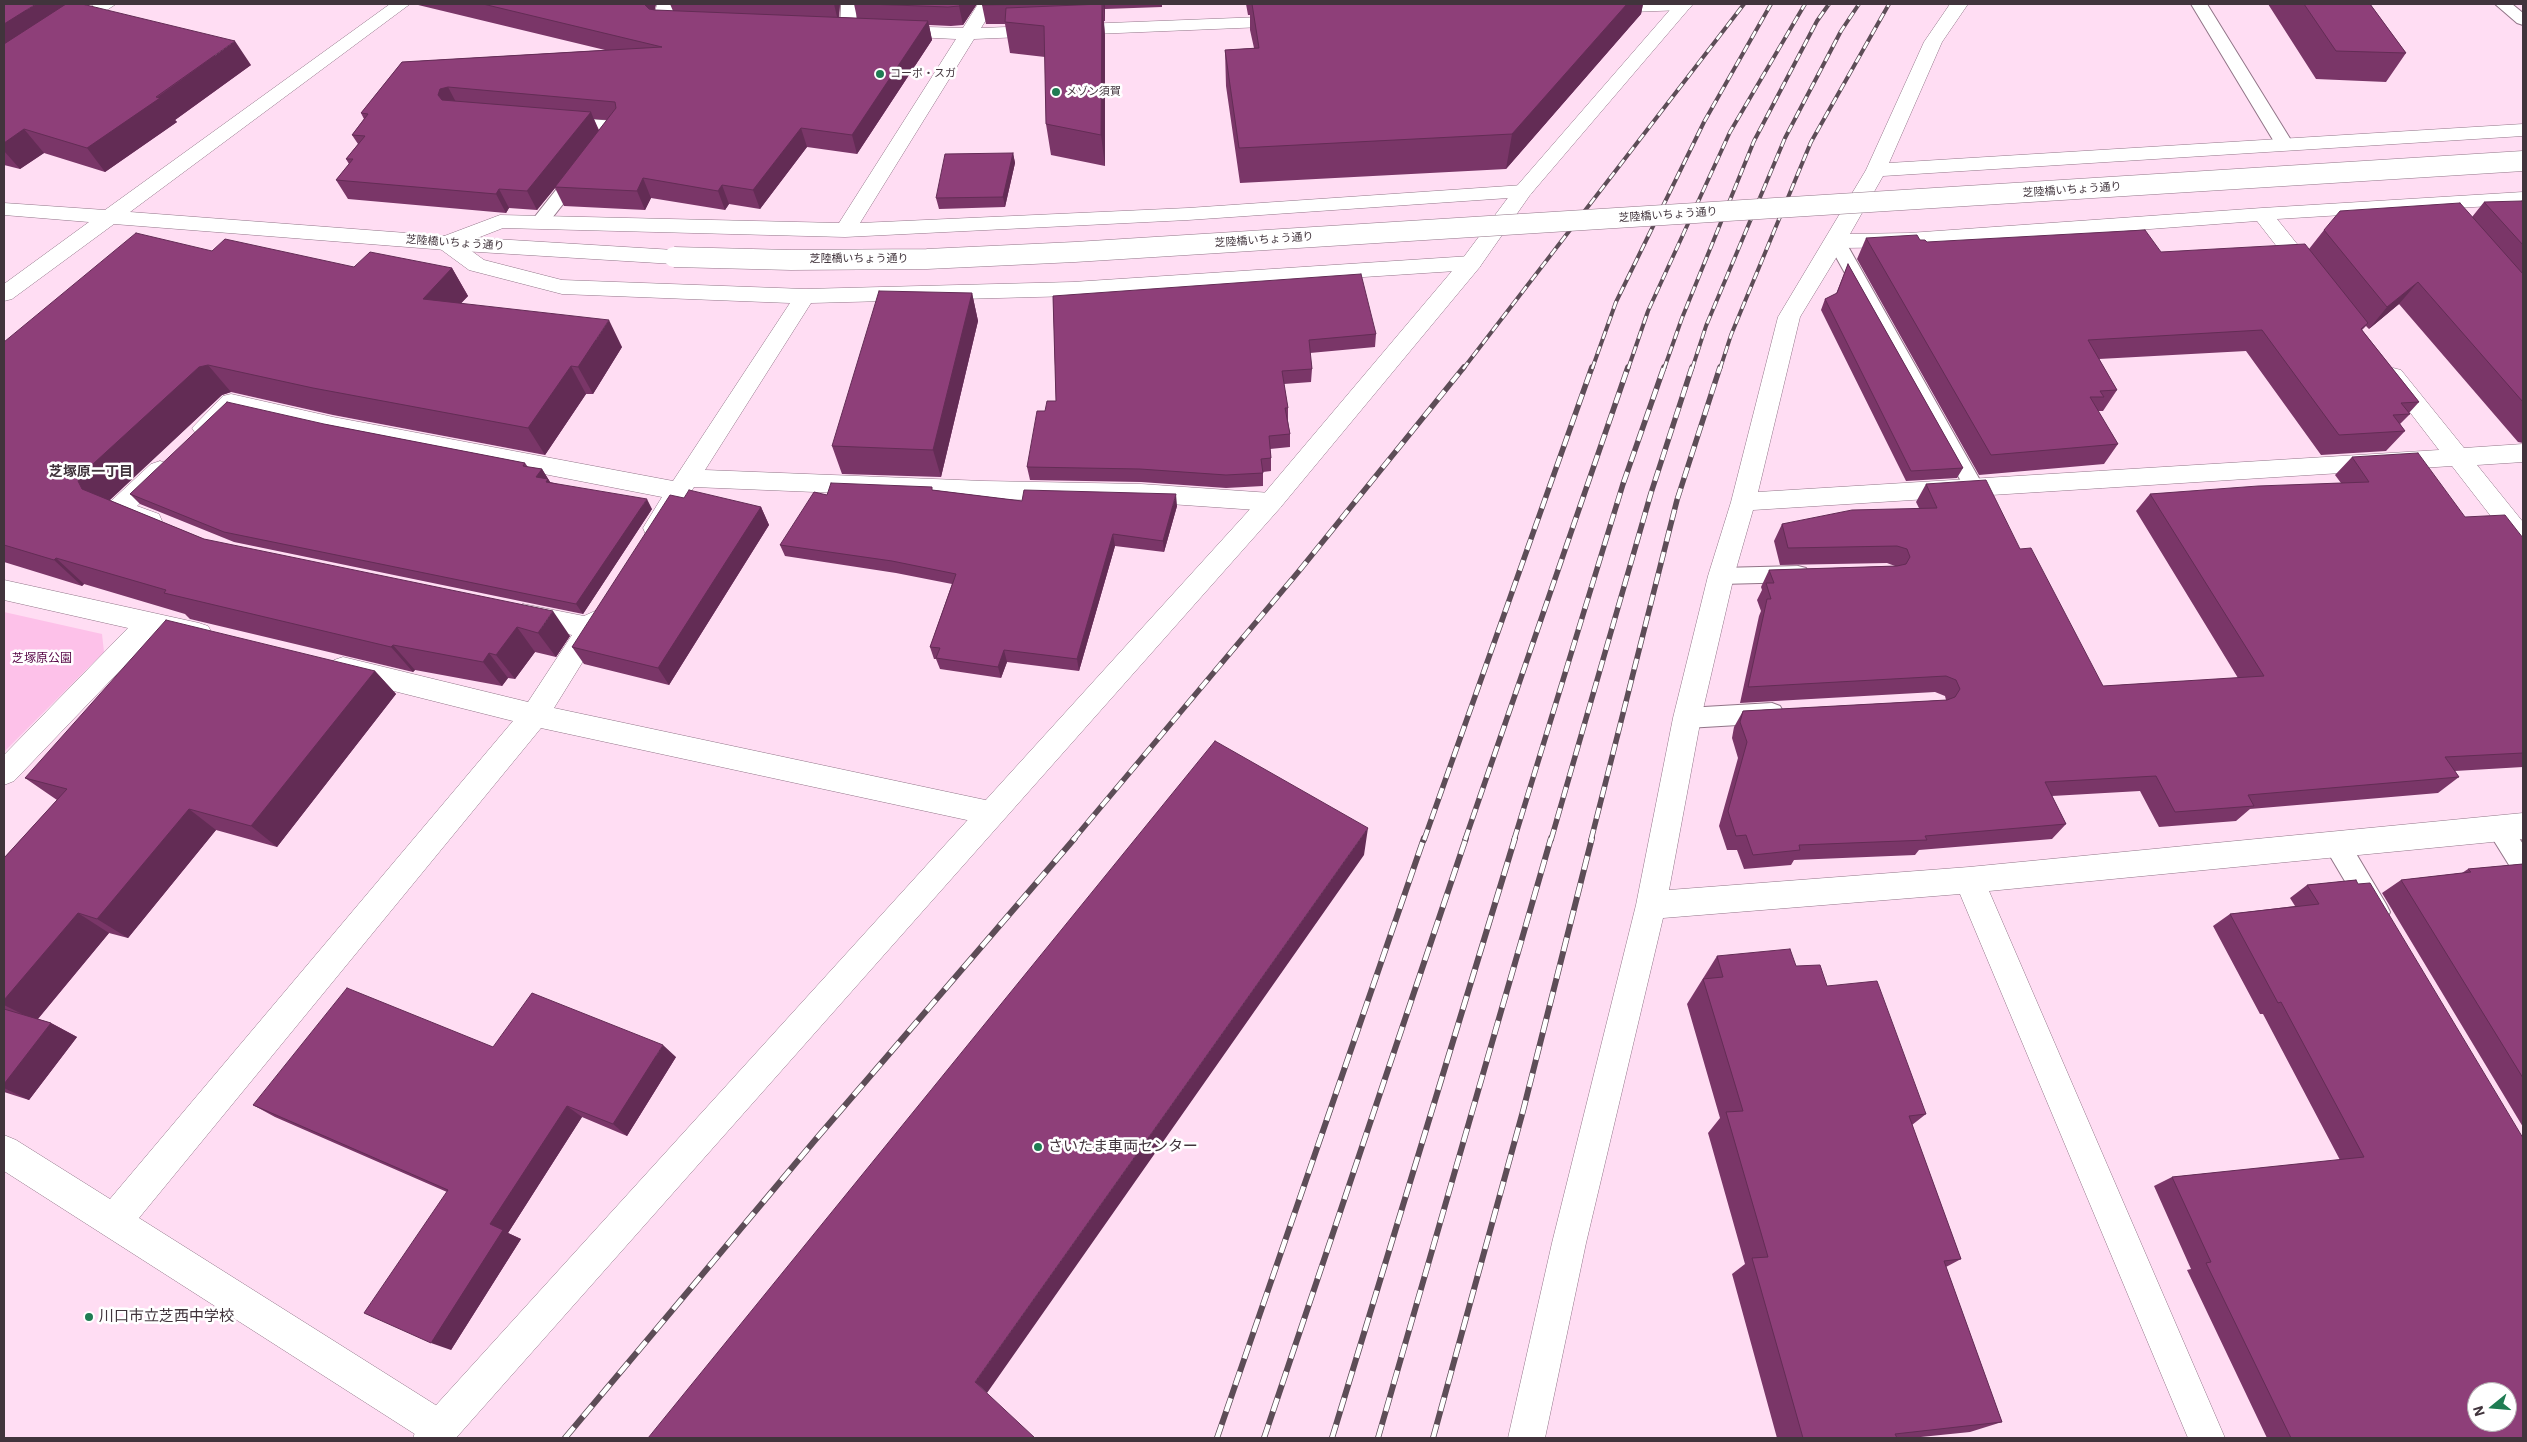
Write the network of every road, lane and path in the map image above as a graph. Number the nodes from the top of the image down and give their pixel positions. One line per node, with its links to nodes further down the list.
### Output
1 (107, 4): 17 (street)
2 (401, 4): 27 (street)
3 (666, 4): 13 (street)
4 (849, 4): 15 (lane)
5 (986, 4): 16 (street)
6 (1683, 4): 10 (street); 23 (street)
7 (1959, 4): 22 (street)
8 (2199, 4): 20 (lane)
9 (2503, 4): 12 (lane)
10 (1584, 9)
11 (1306, 20): 16 (street)
12 (2523, 20)
13 (701, 23)
14 (828, 28): 15 (street)
15 (848, 29): 16 (street)
16 (968, 34): 29 (street)
17 (4, 69)
18 (546, 120): 28 (lane)
19 (2523, 130): 20 (street)
20 (2285, 145): 22 (street)
21 (2523, 161): 31 (street, 芝陸橋いちょう通り, bridge)
22 (1876, 170): 30 (street)
23 (1523, 191): 29 (street); 32 (street)
24 (2523, 198): 26 (street)
25 (4, 209): 27 (street, 芝陸橋いちょう通り)
26 (2262, 214): 30 (street); 33 (street)
27 (111, 216): 31 (street, 芝陸橋いちょう通り); 34 (street)
28 (539, 223): 29 (street); 31 (street)
29 (845, 230)
30 (1836, 241): 40 (lane); 42 (street)
31 (446, 243): 35 (street)
32 (1471, 263): 35 (street); 41 (street)
33 (2323, 290)
34 (4, 294)
35 (805, 296): 39 (street)
36 (2378, 358): 38 (street)
37 (2523, 453): 38 (street)
38 (2458, 458): 40 (street); 44 (street)
39 (684, 485): 41 (street); 43 (street); 45 (street)
40 (1974, 487): 42 (street)
41 (1271, 502): 59 (street)
42 (1743, 502): 47 (street)
43 (174, 531)
44 (2523, 539)
45 (643, 548)
46 (1818, 574): 47 (lane)
47 (1721, 576): 57 (street)
48 (4, 590): 51 (street)
49 (611, 596): 52 (street)
50 (502, 610): 52 (street)
51 (151, 621): 53 (street); 58 (street)
52 (590, 628): 56 (street)
53 (228, 640)
54 (314, 661): 56 (street)
55 (1796, 712): 57 (lane)
56 (535, 714): 59 (street); 67 (street)
57 (1687, 718): 64 (street)
58 (4, 773)
59 (990, 813): 68 (street)
60 (2511, 827): 61 (street); 62 (lane)
61 (2336, 843): 63 (street); 65 (lane)
62 (2523, 866)
63 (1969, 880): 64 (street); 70 (street)
64 (1651, 905): 69 (street)
65 (2392, 936)
66 (4, 1152): 67 (street)
67 (113, 1222): 68 (street)
68 (435, 1433)
69 (1526, 1438)
70 (2207, 1438)

